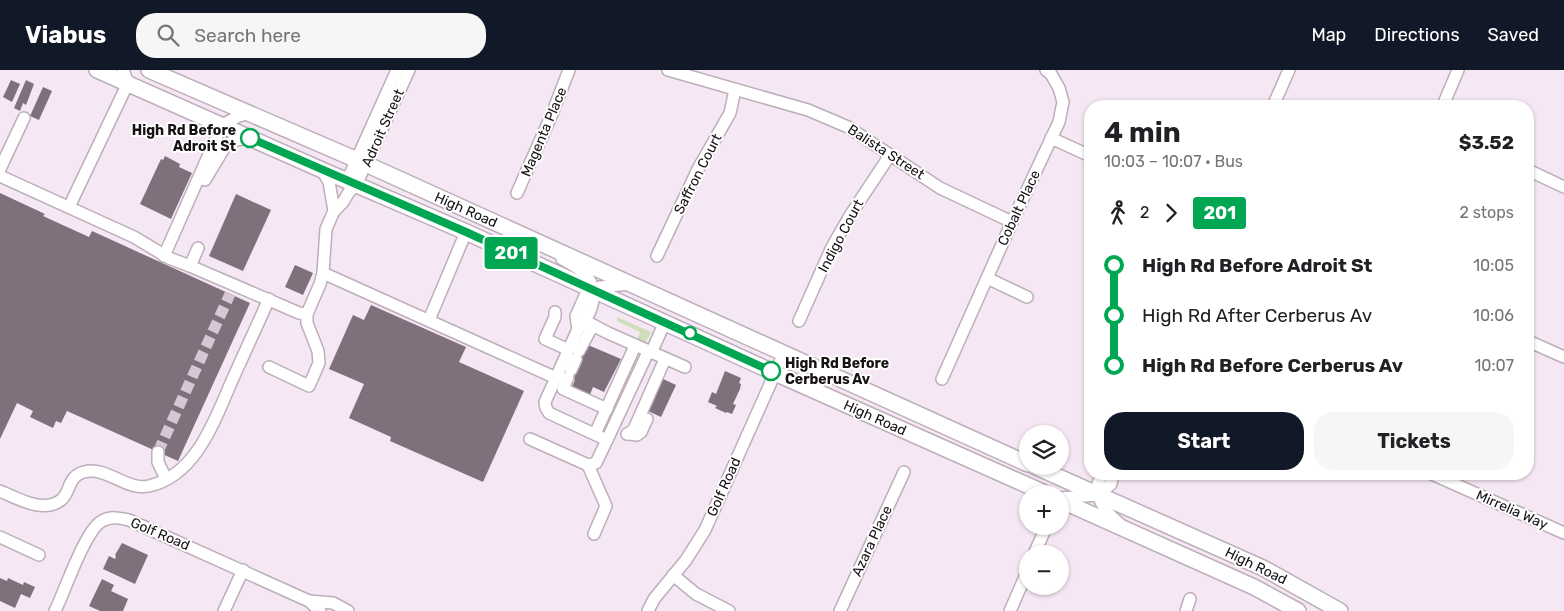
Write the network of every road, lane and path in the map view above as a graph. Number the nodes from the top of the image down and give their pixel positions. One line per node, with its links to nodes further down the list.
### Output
1 (97, 70): 10 (main road, High Road)
2 (149, 70): 14 (main road, High Road)
3 (397, 70): 22 (street, Adroit Street)
4 (409, 70): 22 (street, Adroit Street)
5 (569, 70): 29 (street, Magenta Place)
6 (668, 70): 11 (street, Balista Street)
7 (1046, 70): 18 (street, Cobalt Place)
8 (1289, 70): 12 (street)
9 (1458, 70): 13 (street)
10 (125, 77): 16 (main road, High Road); 30 (street)
11 (735, 90): 21 (street, Balista Street); 36 (street, Saffron Court)
12 (1276, 100)
13 (1445, 100)
14 (250, 113): 16 (street); 22 (main road, High Road)
15 (24, 118): 19 (street)
16 (222, 125): 17 (main road, High Road); 37 (street)
17 (250, 138): 24 (main road, High Road); 37 (street)
18 (1052, 138): 20 (street); 32 (street, Cobalt Place)
19 (3, 153): 23 (street)
20 (1084, 154)
21 (890, 155): 32 (street, Balista Street); 48 (street, Indigo Court)
22 (361, 163): 27 (street, Adroit Street); 34 (main road, High Road)
23 (0, 169)
24 (322, 170): 27 (main road, High Road); 31 (street)
25 (1534, 173): 28 (street)
26 (0, 176): 30 (street)
27 (352, 183): 31 (street, Adroit Street); 33 (main road, High Road)
28 (1564, 187)
29 (517, 194)
30 (69, 207): 37 (street)
31 (338, 213): 39 (street)
32 (1012, 222): 40 (street, Cobalt Place)
33 (466, 232): 42 (main road, High Road); 47 (street)
34 (541, 243): 41 (main road, High Road); 42 (street)
35 (198, 248): 38 (street)
36 (657, 256)
37 (167, 257): 38 (street)
38 (190, 266): 44 (street)
39 (323, 273): 46 (street); 47 (street)
40 (987, 278): 43 (street); 61 (street, Cobalt Place)
41 (632, 284): 42 (street); 54 (main road, High Road)
42 (594, 290): 49 (main road, High Road); 50 (street)
43 (1027, 297)
44 (269, 299): 46 (street); 74 (street)
45 (555, 312): 56 (street)
46 (307, 314): 58 (street)
47 (429, 320): 56 (street)
48 (799, 321)
49 (665, 322): 53 (street); 60 (main road, High Road)
50 (585, 325): 52 (street); 56 (street)
51 (1534, 344): 55 (street)
52 (635, 346): 53 (street); 62 (street)
53 (650, 352): 57 (street); 64 (street)
54 (784, 353): 60 (street, Golf Road); 70 (main road, High Road)
55 (1564, 357)
56 (572, 359): 62 (street); 65 (street)
57 (665, 359): 59 (street); 66 (street)
58 (269, 367)
59 (685, 368)
60 (775, 373): 78 (main road, High Road); 89 (street, Golf Road)
61 (942, 379)
62 (605, 412): 65 (street)
63 (647, 419): 66 (street)
64 (613, 427): 66 (street); 68 (street)
65 (595, 434): 68 (street)
66 (627, 434)
67 (530, 439): 71 (street)
68 (607, 440): 71 (street)
69 (158, 452): 74 (street)
70 (1019, 460)
71 (588, 465): 85 (street)
72 (904, 472): 99 (street, Azara Place)
73 (1054, 475): 80 (main road, High Road)
74 (166, 479): 79 (street)
75 (1099, 480): 80 (street)
76 (1111, 480): 80 (street)
77 (1445, 480): 84 (street, Mirrelia Way)
78 (1027, 485)
79 (0, 491)
80 (1098, 495): 81 (street); 83 (street); 103 (main road, High Road)
81 (1069, 498)
82 (1069, 503): 83 (main road, High Road)
83 (1127, 530): 102 (main road, High Road)
84 (1564, 533)
85 (594, 534)
86 (0, 537): 87 (street)
87 (39, 555)
88 (243, 570): 92 (street, Golf Road); 93 (street, Golf Road); 94 (street)
89 (673, 575): 97 (street, Golf Road); 98 (street)
90 (1019, 590): 100 (street)
91 (1190, 599): 101 (street)
92 (309, 601): 95 (street, Golf Road); 96 (street, Golf Road)
93 (55, 611)
94 (224, 611)
95 (320, 611)
96 (348, 611)
97 (648, 611)
98 (729, 611)
99 (840, 611)
100 (1010, 611)
101 (1186, 611)
102 (1298, 611)
103 (1340, 611)

